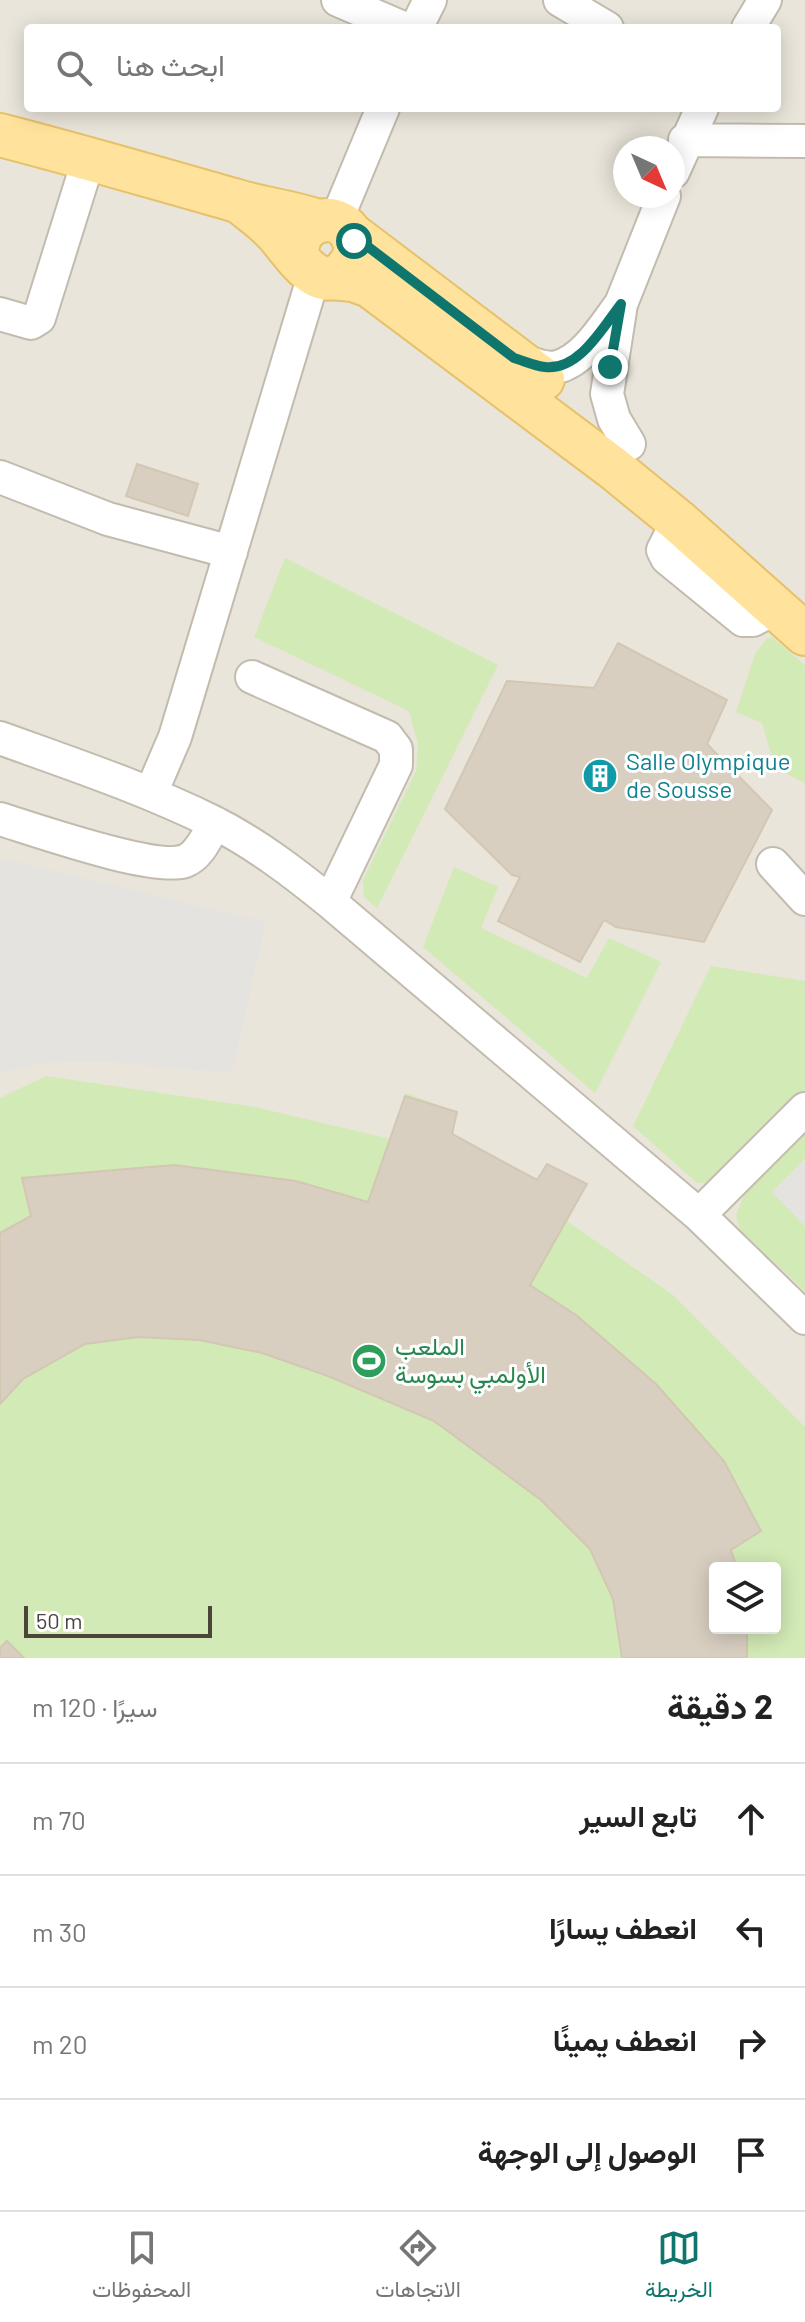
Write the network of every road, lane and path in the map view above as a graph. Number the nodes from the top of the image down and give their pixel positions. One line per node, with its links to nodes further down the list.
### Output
1 (338, 0): 5 (street)
2 (430, 0): 6 (street)
3 (560, 0): 7 (street)
4 (765, 0): 8 (street)
5 (394, 24)
6 (418, 24)
7 (600, 24)
8 (750, 24)
9 (381, 112): 17 (street)
10 (700, 112): 12 (street)
11 (0, 135): 14 (main road)
12 (685, 140): 13 (street)
13 (805, 141)
14 (89, 158): 15 (main road); 20 (street)
15 (239, 202): 17 (main road); 18 (main road)
16 (659, 208): 19 (street)
17 (335, 225): 18 (main road); 21 (main road)
18 (314, 271): 24 (street); 25 (main road)
19 (621, 304): 21 (street); 22 (street)
20 (0, 314)
21 (514, 358): 22 (main road)
22 (629, 444): 25 (main road)
23 (0, 477): 24 (street)
24 (231, 552): 28 (street)
25 (795, 613)
26 (252, 677): 33 (street)
27 (0, 738): 28 (street)
28 (151, 793): 30 (street)
29 (0, 819): 30 (street)
30 (215, 823): 33 (street)
31 (773, 864): 32 (street)
32 (805, 899)
33 (330, 902): 35 (street)
34 (805, 1109): 35 (street)
35 (699, 1215): 36 (street)
36 (805, 1318)

